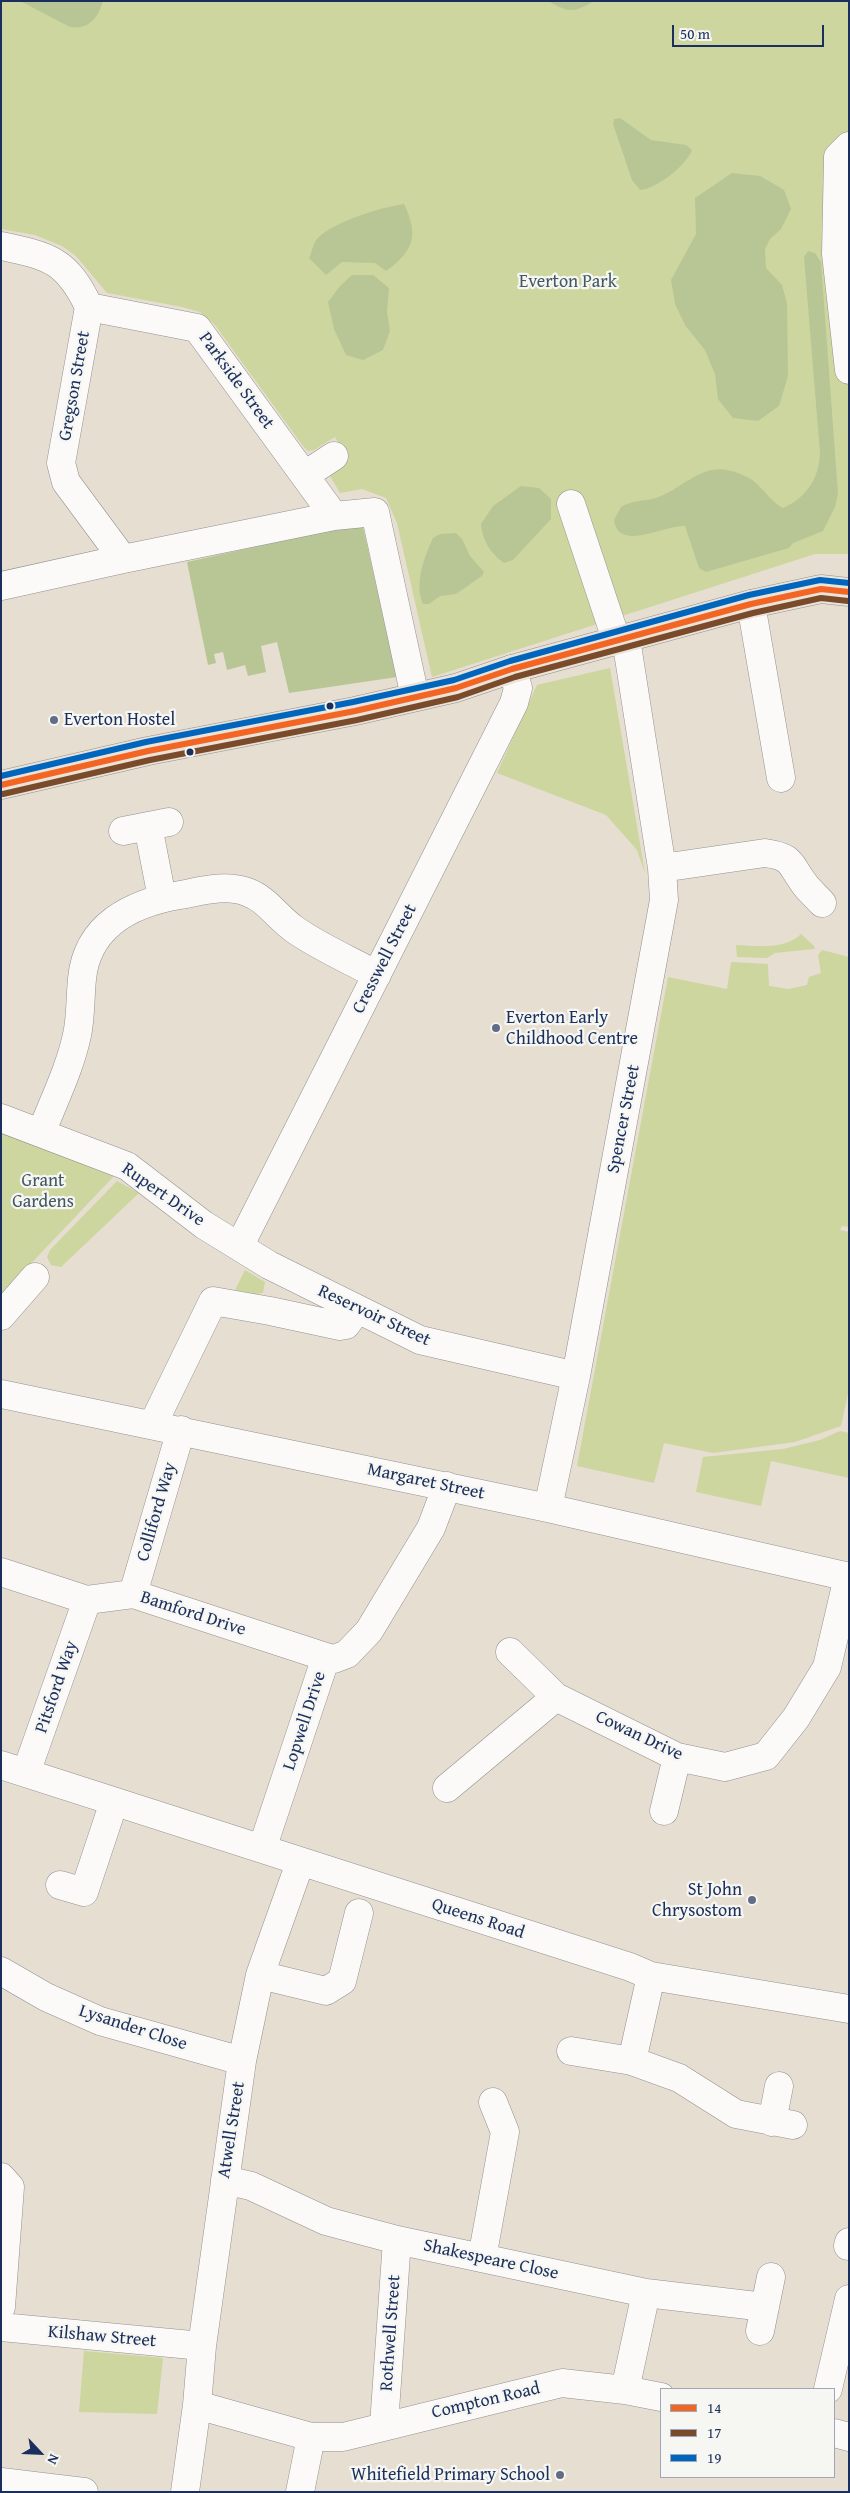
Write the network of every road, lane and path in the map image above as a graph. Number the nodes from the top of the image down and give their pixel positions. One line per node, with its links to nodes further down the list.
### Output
1 (843, 151): 4 (street)
2 (1, 246): 3 (street, Gregson Street)
3 (89, 306): 6 (street, Parkside Street); 9 (street, Gregson Street)
4 (849, 370)
5 (334, 456): 6 (street)
6 (305, 475): 8 (street, Parkside Street)
7 (571, 504): 13 (street, Spencer Street)
8 (328, 507): 9 (street); 15 (street)
9 (123, 559): 10 (street)
10 (1, 586)
11 (849, 592): 12 (main road)
12 (751, 604): 13 (main road); 16 (street)
13 (622, 641): 14 (main road); 19 (street, Spencer Street)
14 (512, 670): 15 (main road); 22 (street, Cresswell Street)
15 (415, 697): 17 (main road)
16 (781, 778)
17 (1, 785)
18 (146, 826): 20 (street)
19 (662, 868): 21 (street); 31 (street, Spencer Street)
20 (162, 898): 22 (street); 24 (street)
21 (822, 903)
22 (377, 975): 25 (street, Cresswell Street)
23 (1, 1118): 24 (street, Rupert Drive)
24 (42, 1131): 25 (street, Rupert Drive)
25 (240, 1245): 26 (street, Reservoir Street)
26 (287, 1275): 28 (street, Reservoir Street); 29 (street)
27 (35, 1277): 30 (street)
28 (357, 1310): 29 (street); 31 (street, Reservoir Street)
29 (270, 1311): 33 (street)
30 (1, 1316)
31 (576, 1376): 36 (street, Spencer Street)
32 (1, 1394): 33 (street, Margaret Street)
33 (157, 1415): 34 (street, Margaret Street)
34 (181, 1430): 35 (street, Margaret Street); 39 (street, Colliford Way)
35 (447, 1486): 36 (street, Margaret Street); 42 (street, Lopwell Drive)
36 (548, 1508): 38 (street, Margaret Street)
37 (1, 1572): 40 (street, Bamford Drive)
38 (848, 1577): 44 (street, Cowan Drive)
39 (133, 1594): 40 (street, Bamford Drive); 42 (street, Bamford Drive)
40 (87, 1600): 45 (street, Pitsford Way)
41 (510, 1652): 43 (street, Cowan Drive)
42 (326, 1658): 49 (street, Lopwell Drive)
43 (556, 1697): 44 (street, Cowan Drive); 46 (street)
44 (678, 1757): 48 (street)
45 (14, 1769): 47 (street, Queens Road)
46 (447, 1788)
47 (114, 1802): 49 (street, Queens Road); 51 (street)
48 (664, 1811)
49 (262, 1849): 50 (street, Queens Road)
50 (300, 1863): 54 (street, Atwell Street); 55 (street, Queens Road)
51 (60, 1885)
52 (360, 1913): 54 (street)
53 (1, 1971): 58 (street, Lysander Close)
54 (260, 1975): 58 (street, Atwell Street)
55 (652, 1976): 56 (street, Queens Road); 59 (street)
56 (849, 2009)
57 (571, 2050): 59 (street)
58 (242, 2061): 63 (street, Atwell Street)
59 (632, 2061): 60 (street)
60 (779, 2086)
61 (493, 2102): 65 (street)
62 (1, 2177): 69 (street)
63 (224, 2180): 64 (street, Shakespeare Close); 71 (street, Atwell Street)
64 (397, 2240): 65 (street, Shakespeare Close); 76 (street, Rothwell Street)
65 (482, 2258): 67 (street, Shakespeare Close)
66 (771, 2277): 67 (street, Shakespeare Close)
67 (646, 2294): 73 (street)
68 (849, 2299): 72 (street)
69 (1, 2307)
70 (1, 2327): 71 (street, Kilshaw Street)
71 (202, 2346): 75 (street, Atwell Street)
72 (828, 2388)
73 (625, 2390): 74 (street, Compton Road); 76 (street, Compton Road)
74 (660, 2397)
75 (197, 2405): 78 (street, Compton Road); 82 (street, Atwell Street)
76 (384, 2426): 78 (street, Compton Road)
77 (835, 2433): 79 (street)
78 (311, 2437): 83 (street)
79 (849, 2437)
80 (1, 2482): 81 (street)
81 (84, 2492)
82 (185, 2492)
83 (300, 2492)

